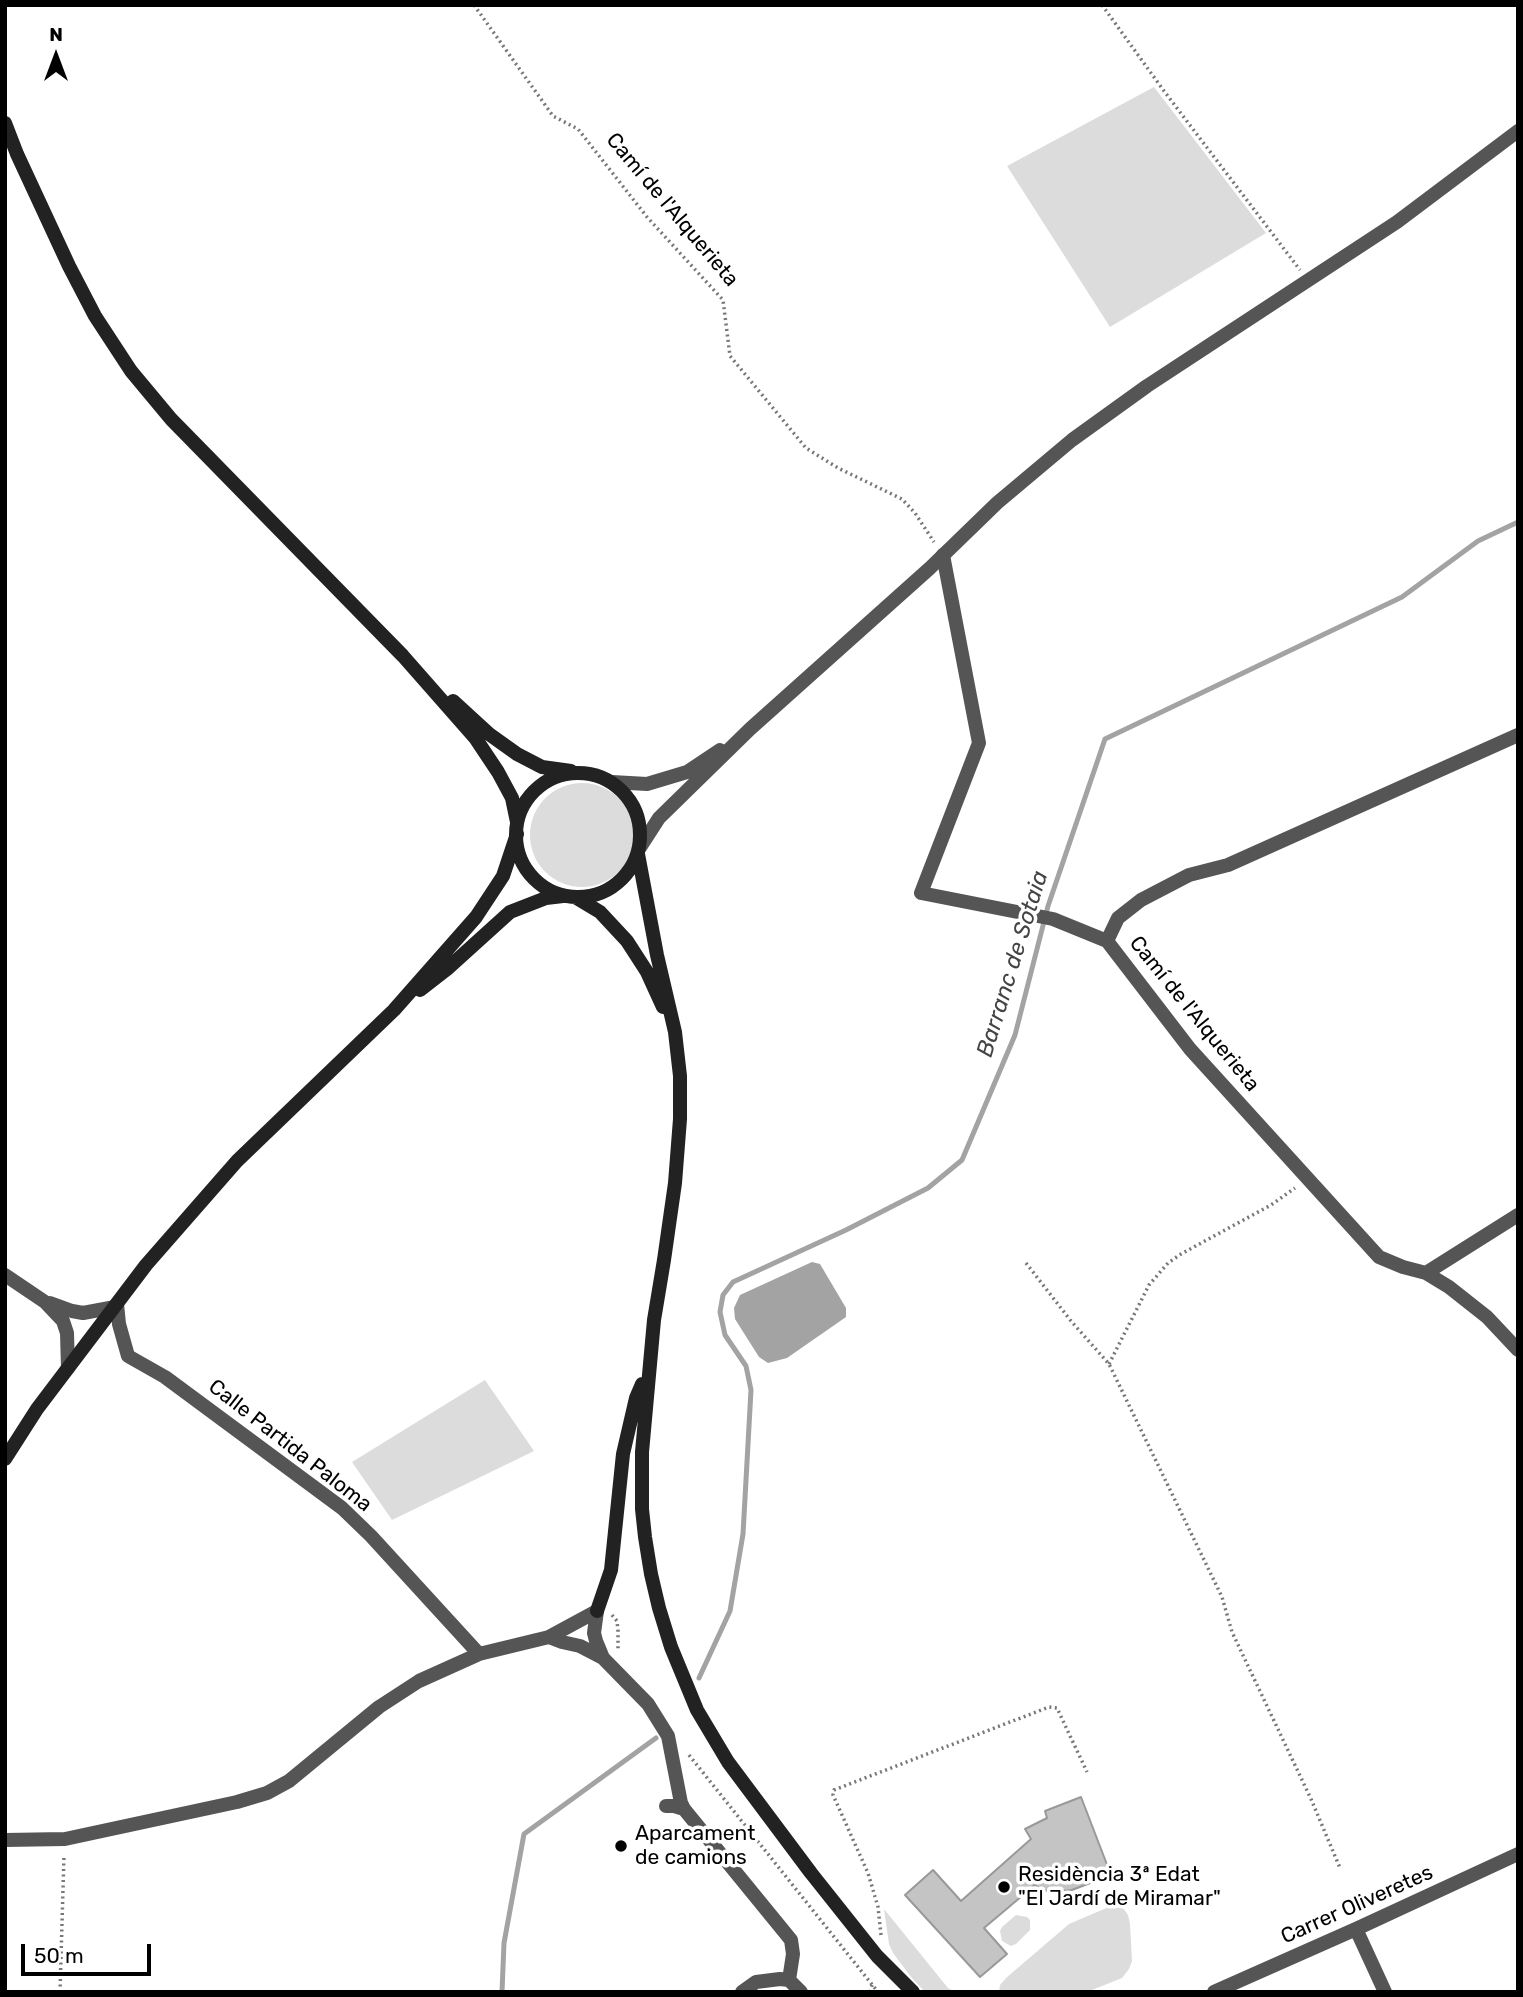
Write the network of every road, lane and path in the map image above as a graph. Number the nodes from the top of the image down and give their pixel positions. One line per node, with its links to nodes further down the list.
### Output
1 (474, 5): 6 (path, Camí de l'Alquerieta)
2 (1102, 5): 5 (path)
3 (5, 123): 7 (main road)
4 (1518, 131): 5 (street)
5 (1309, 281): 6 (street)
6 (943, 555): 8 (street); 15 (street, Camí de l'Alquerieta)
7 (403, 656): 10 (main road); 12 (main road)
8 (750, 729): 11 (street); 13 (street)
9 (1518, 735): 15 (street)
10 (579, 773): 11 (main road); 12 (main road)
11 (612, 782): 13 (main road)
12 (517, 828): 14 (main road); 16 (main road)
13 (638, 852): 14 (main road); 17 (main road)
14 (569, 896): 16 (main road); 17 (main road)
15 (1107, 941): 18 (street, Camí de l'Alquerieta)
16 (394, 1010): 24 (main road)
17 (675, 1032): 28 (main road)
18 (1307, 1177): 21 (street, Camí de l'Alquerieta); 26 (path)
19 (1518, 1215): 21 (street)
20 (1026, 1263): 26 (path)
21 (1426, 1273): 25 (street, Camí de l'Alquerieta)
22 (5, 1275): 23 (street)
23 (45, 1302): 24 (street); 27 (street)
24 (116, 1305): 27 (main road); 32 (street, Calle Partida Paloma)
25 (1518, 1350)
26 (1110, 1364): 42 (path)
27 (68, 1368): 29 (main road)
28 (649, 1370): 30 (main road); 44 (main road)
29 (5, 1459)
30 (597, 1611): 31 (street); 33 (path); 34 (street)
31 (549, 1637): 32 (street); 34 (street)
32 (479, 1654): 39 (street)
33 (620, 1656)
34 (603, 1658): 38 (street)
35 (685, 1749): 46 (path)
36 (1087, 1772): 44 (path)
37 (666, 1806): 38 (street)
38 (684, 1809): 45 (street)
39 (65, 1839): 40 (street); 47 (path)
40 (5, 1840)
41 (1518, 1854): 43 (street, Carrer Oliveretes)
42 (1340, 1868)
43 (1356, 1929): 54 (street, Carrer Oliveretes); 55 (street)
44 (875, 1955): 52 (main road); 53 (main road)
45 (789, 1980): 48 (street); 49 (street)
46 (873, 1984): 50 (path); 51 (path)
47 (60, 1992)
48 (742, 1992)
49 (801, 1992)
50 (870, 1992)
51 (878, 1992)
52 (897, 1992)
53 (913, 1992)
54 (1213, 1992)
55 (1385, 1992)

